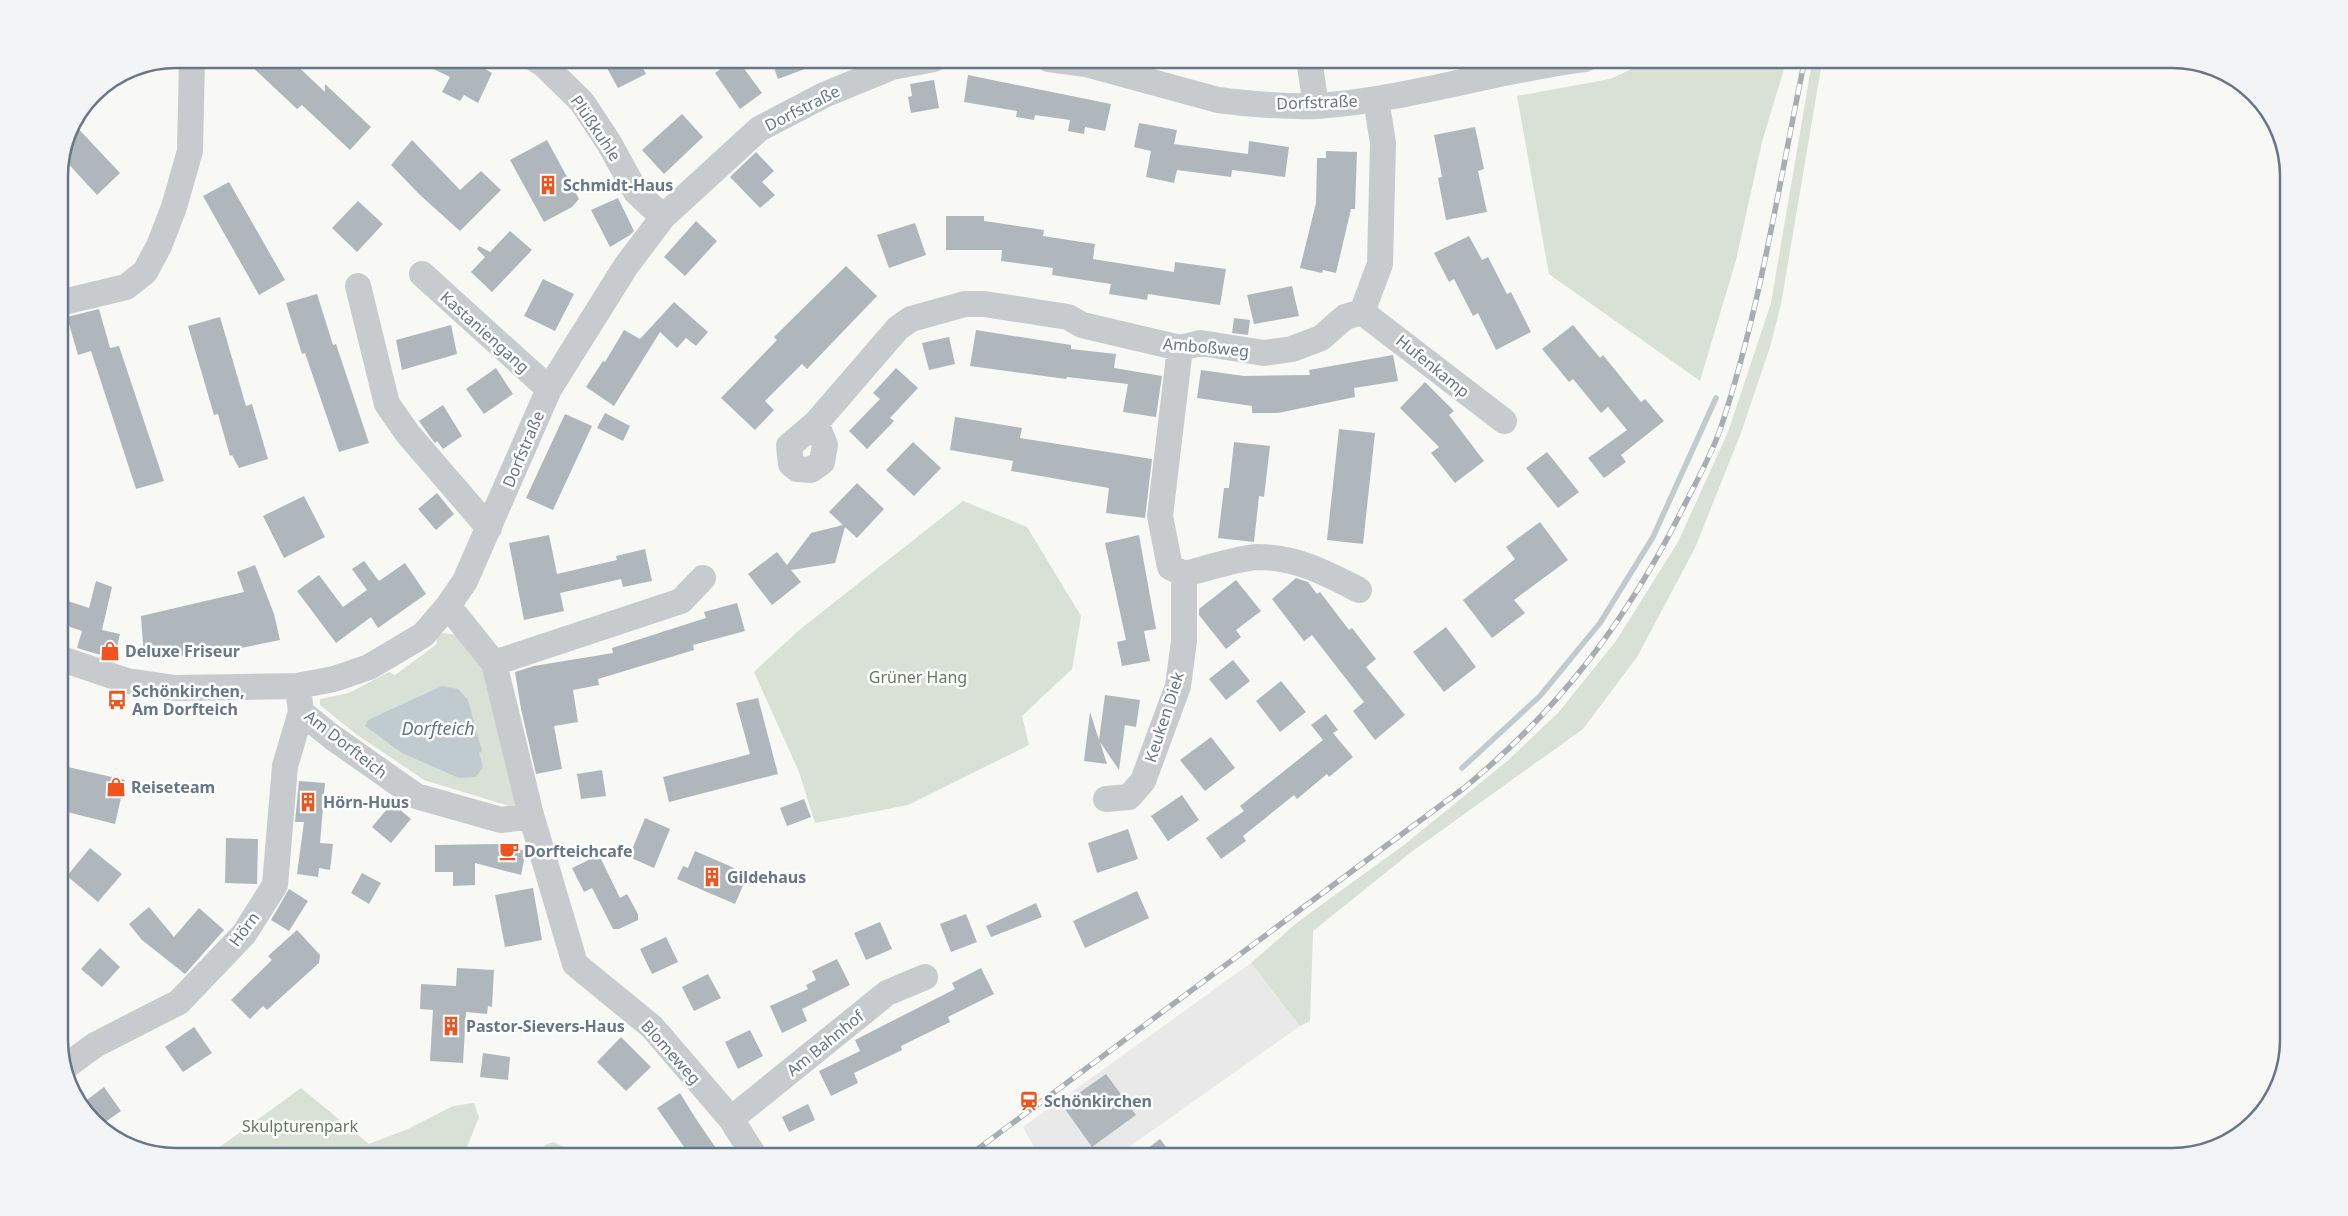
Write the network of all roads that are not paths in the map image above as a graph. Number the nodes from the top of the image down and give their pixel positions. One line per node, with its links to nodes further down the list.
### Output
1 (192, 68): 12 (street)
2 (550, 68): 9 (street, Plüßkuhle)
3 (892, 68): 9 (street, Dorfstraße)
4 (1101, 68): 8 (street, Dorfstraße)
5 (1310, 68): 8 (street)
6 (1538, 68): 7 (street, Dorfstraße)
7 (1376, 99): 8 (street, Dorfstraße); 13 (street)
8 (1316, 106)
9 (664, 218): 15 (street, Dorfstraße)
10 (422, 274): 15 (street, Kastaniengang)
11 (358, 286): 18 (street)
12 (68, 301)
13 (1362, 312): 14 (street, Amboßweg); 16 (street, Hufenkamp)
14 (1180, 348): 17 (street, Amboßweg); 19 (street)
15 (549, 389): 18 (street, Dorfstraße)
16 (1504, 420)
17 (816, 423)
18 (489, 528): 22 (street, Dorfstraße)
19 (1184, 574): 21 (street); 27 (street, Keuken Diek)
20 (703, 578): 24 (street)
21 (1359, 590)
22 (448, 606): 24 (street); 25 (street, Dorfstraße)
23 (68, 661): 25 (street, Dorfstraße)
24 (494, 663): 28 (street)
25 (297, 686): 26 (street, Am Dorfteich)
26 (301, 712): 28 (street, Am Dorfteich); 30 (street, Hörn)
27 (1106, 799)
28 (528, 816): 31 (street, Blomeweg)
29 (925, 977): 31 (street, Am Bahnhof)
30 (70, 1063)
31 (730, 1119): 32 (street, Blomeweg)
32 (749, 1148)

